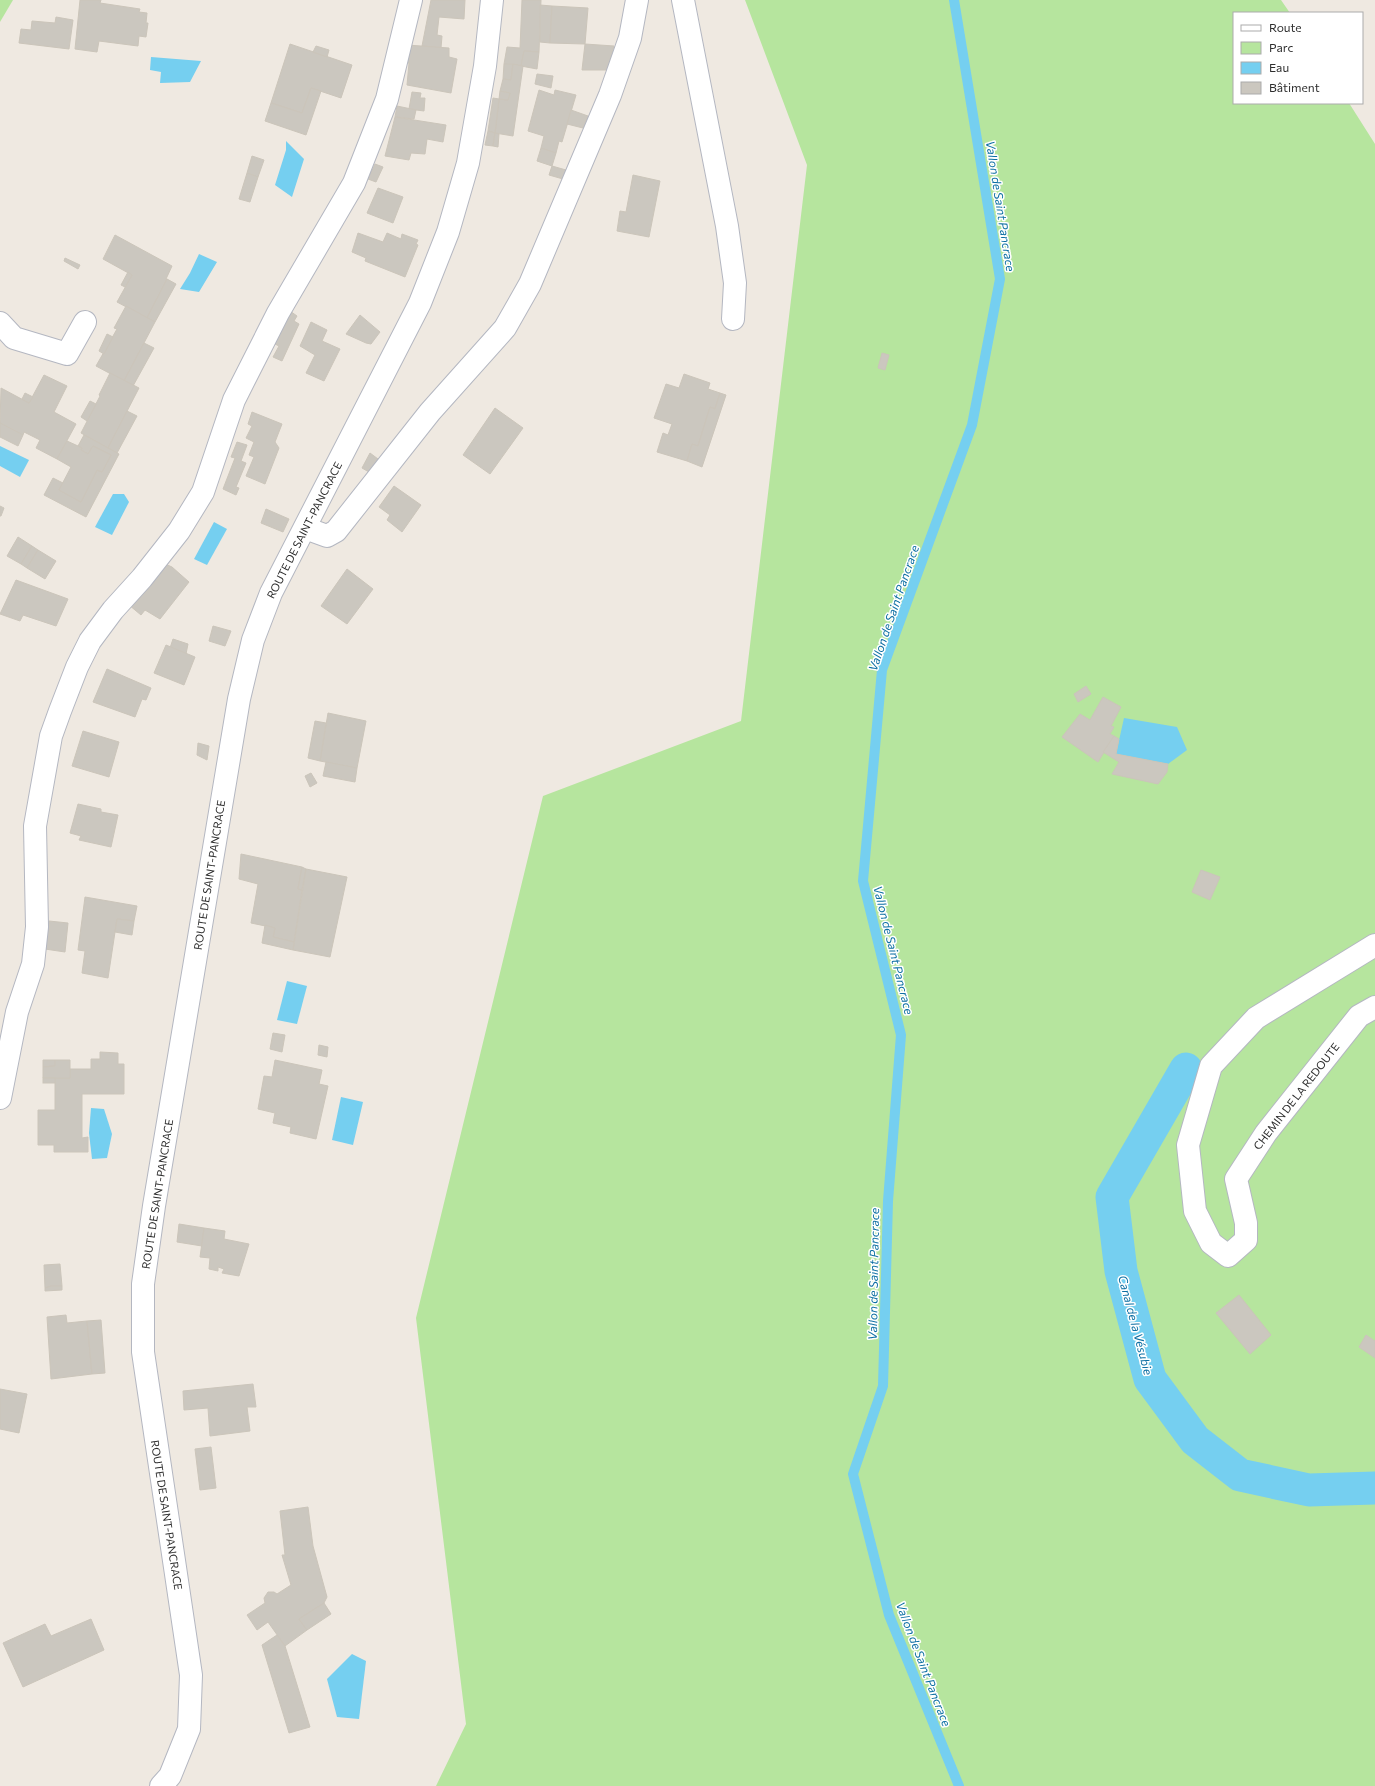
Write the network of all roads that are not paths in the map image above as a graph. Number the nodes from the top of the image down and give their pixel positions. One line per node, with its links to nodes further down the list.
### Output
1 (411, 0): 11 (street)
2 (492, 0): 8 (street, ROUTE DE SAINT-PANCRACE)
3 (637, 0): 8 (street)
4 (683, 0): 5 (street)
5 (733, 319)
6 (85, 322): 7 (street)
7 (0, 323)
8 (305, 528): 12 (street, ROUTE DE SAINT-PANCRACE)
9 (1375, 945): 10 (street, CHEMIN DE LA REDOUTE)
10 (1375, 1007)
11 (0, 1098)
12 (161, 1786)

